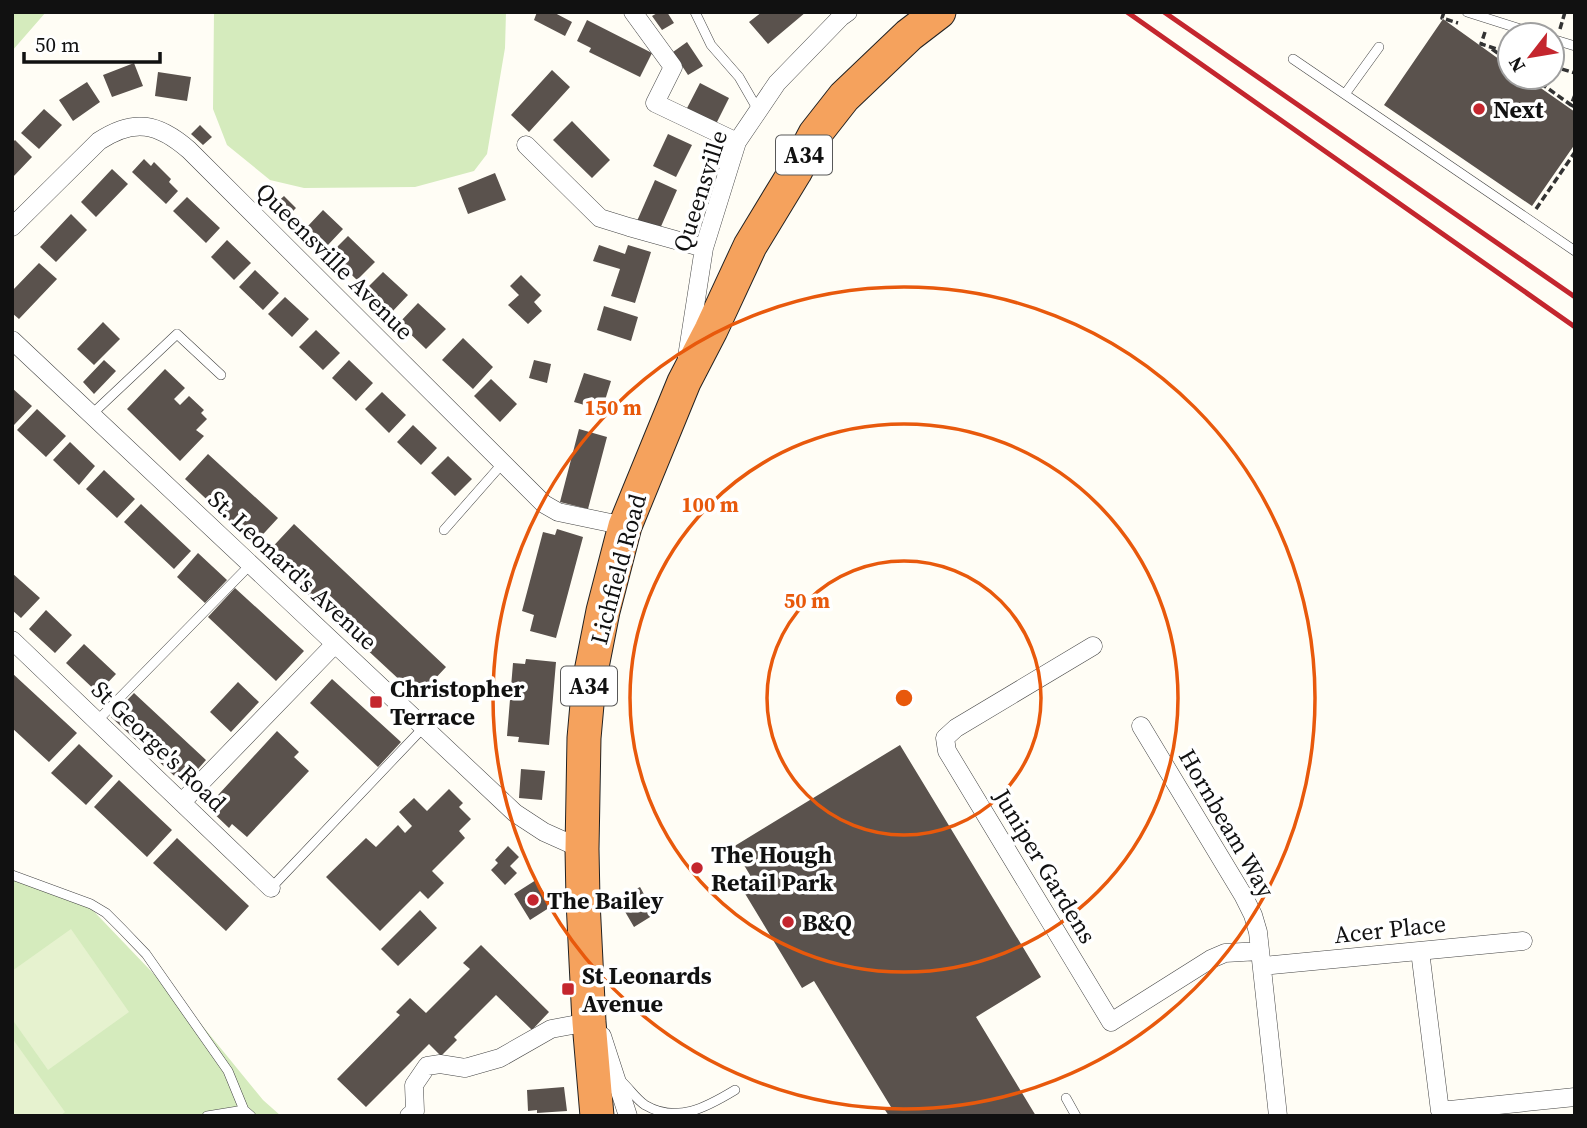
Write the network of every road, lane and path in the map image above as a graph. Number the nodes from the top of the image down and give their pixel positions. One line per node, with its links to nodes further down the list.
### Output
1 (633, 12): 20 (street)
2 (695, 12): 19 (lane)
3 (848, 12): 19 (street, Queensville)
4 (939, 12): 29 (highway, Lichfield Road / A34)
5 (1444, 12): 8 (path)
6 (1467, 12): 7 (lane)
7 (1496, 21)
8 (1464, 24)
9 (1485, 31): 10 (path)
10 (1487, 45): 12 (path); 13 (path)
11 (1379, 47): 16 (lane)
12 (1496, 48)
13 (1496, 52)
14 (1293, 59): 16 (lane)
15 (1550, 91): 18 (path)
16 (1345, 94): 23 (lane)
17 (1575, 94): 18 (path)
18 (1573, 106)
19 (758, 110): 20 (street, Queensville)
20 (737, 142): 25 (street, Queensville)
21 (526, 145): 25 (street)
22 (1575, 152): 23 (path)
23 (1529, 219): 26 (lane)
24 (12, 227): 31 (street, Queensville Avenue)
25 (704, 248): 29 (street, Queensville)
26 (1575, 251)
27 (12, 340): 30 (street, St. Leonard's Avenue)
28 (221, 375): 30 (lane)
29 (684, 382): 32 (highway, Lichfield Road / A34)
30 (91, 415): 34 (street, St. Leonard's Avenue)
31 (502, 464): 32 (street, Queensville Avenue); 33 (lane)
32 (625, 526): 42 (highway, Lichfield Road / A34)
33 (444, 530)
34 (251, 564): 36 (street, St. Leonard's Avenue); 38 (lane)
35 (12, 640): 38 (street, St George's Road)
36 (335, 643): 40 (street, St. Leonard's Avenue); 41 (street)
37 (1093, 646): 47 (street, Juniper Gardens)
38 (97, 721): 41 (street, St George's Road)
39 (1142, 726): 47 (street, Hornbeam Way)
40 (424, 728): 42 (street, St. Leonard's Avenue); 44 (lane)
41 (182, 802): 44 (street, St George's Road)
42 (582, 849): 48 (highway, Lichfield Road / A34)
43 (12, 875): 53 (lane)
44 (271, 888)
45 (1523, 941): 46 (street, Acer Place)
46 (1420, 951): 47 (street, Acer Place); 54 (street)
47 (1261, 958): 60 (street, Hornbeam Way)
48 (589, 1009): 49 (street); 56 (street); 57 (highway, Lichfield Road / A34)
49 (615, 1074): 50 (lane); 58 (street)
50 (735, 1090)
51 (1575, 1097): 54 (street)
52 (1066, 1098): 59 (lane)
53 (247, 1113): 55 (lane)
54 (1440, 1114)
55 (207, 1116)
56 (410, 1116)
57 (597, 1116)
58 (628, 1116)
59 (1076, 1116)
60 (1278, 1116)

